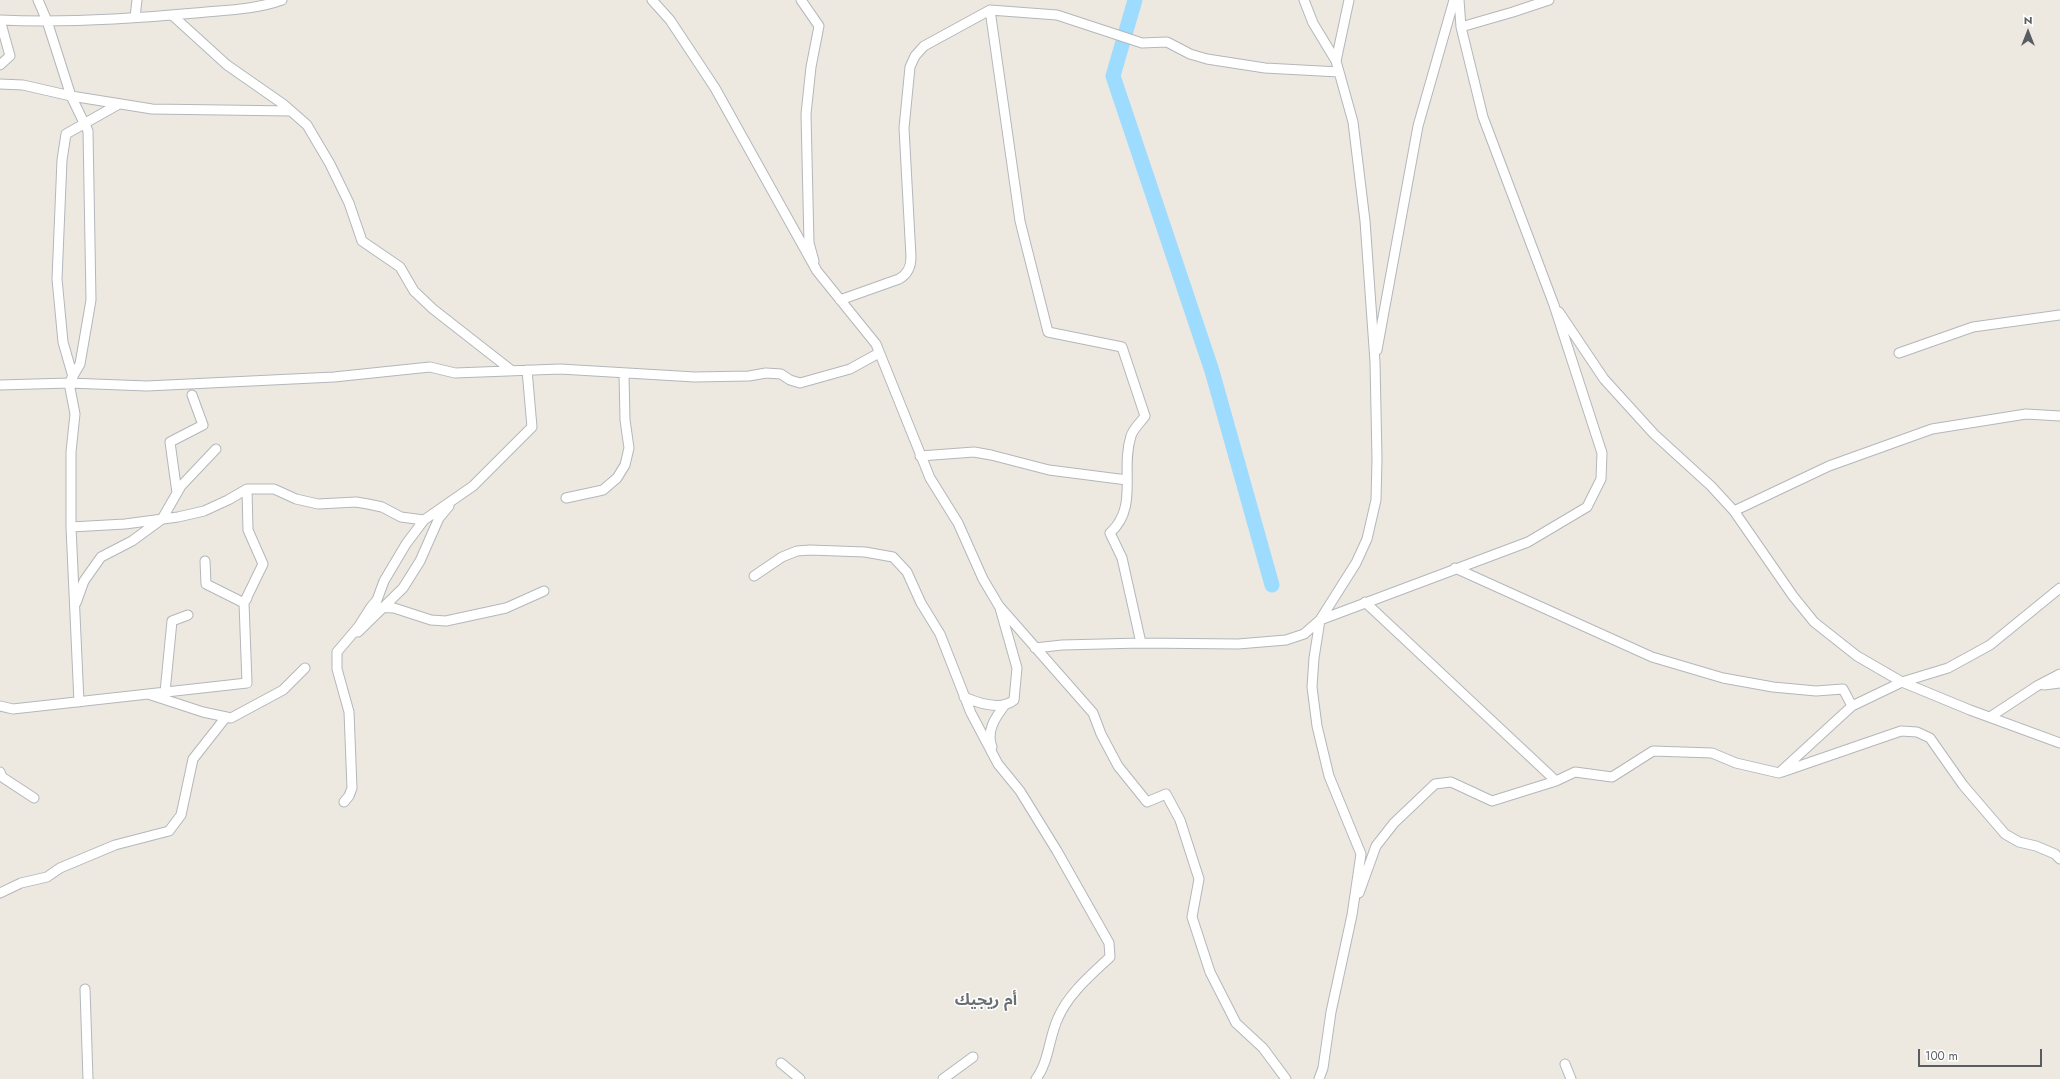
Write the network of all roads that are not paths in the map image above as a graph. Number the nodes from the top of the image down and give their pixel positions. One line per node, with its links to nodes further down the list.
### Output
1 (38, 0): 15 (street)
2 (137, 0): 13 (street)
3 (282, 0): 12 (street)
4 (652, 0): 25 (street)
5 (801, 0): 25 (street)
6 (1304, 0): 17 (street)
7 (1349, 0): 17 (street)
8 (1454, 0): 31 (street)
9 (1459, 0): 16 (street)
10 (1549, 0): 16 (street)
11 (990, 10): 19 (street); 26 (street); 41 (street)
12 (172, 15): 13 (street); 23 (street)
13 (136, 17): 15 (street)
14 (0, 20): 15 (street); 18 (street)
15 (47, 22): 21 (street)
16 (1461, 27): 27 (street)
17 (1336, 61): 19 (street)
18 (0, 65)
19 (1339, 72): 31 (street)
20 (0, 84): 21 (street)
21 (71, 96): 22 (street); 24 (street)
22 (119, 104): 23 (street); 24 (street)
23 (291, 111): 32 (street)
24 (84, 123): 35 (street); 35 (street)
25 (817, 272): 26 (street)
26 (840, 300): 29 (street)
27 (1554, 304): 46 (street); 51 (street)
28 (2060, 315): 30 (street)
29 (879, 352): 34 (street); 40 (street)
30 (1899, 353)
31 (1374, 362): 62 (street)
32 (511, 370): 33 (street); 35 (street)
33 (527, 370): 34 (street); 45 (street)
34 (624, 374): 44 (street)
35 (71, 380): 36 (street); 49 (street)
36 (0, 385)
37 (192, 395): 43 (street)
38 (2060, 416): 46 (street)
39 (216, 449): 43 (street)
40 (920, 456): 41 (street); 57 (street)
41 (1126, 480): 64 (street)
42 (245, 490): 47 (street); 48 (street); 56 (street)
43 (177, 493): 47 (street)
44 (566, 498)
45 (455, 499): 48 (street); 60 (street)
46 (1734, 511): 68 (street)
47 (162, 519): 49 (street); 59 (street)
48 (424, 520): 58 (street)
49 (71, 527): 59 (street)
50 (205, 560): 56 (street)
51 (1455, 568): 55 (street); 77 (street)
52 (754, 576): 73 (street)
53 (2060, 588): 68 (street)
54 (544, 591): 60 (street)
55 (1365, 602): 62 (street); 84 (street)
56 (244, 603): 71 (street)
57 (999, 606): 65 (street); 76 (street)
58 (371, 607): 60 (street); 63 (street)
59 (75, 608): 74 (street)
60 (383, 608): 63 (street)
61 (188, 615): 71 (street)
62 (1320, 620): 64 (street); 89 (street)
63 (346, 641): 86 (street)
64 (1141, 643): 65 (street)
65 (1036, 648): 98 (street)
66 (305, 668): 78 (street)
67 (2060, 674): 70 (street)
68 (1902, 682): 77 (street); 79 (street)
69 (2060, 683): 70 (street)
70 (2037, 686): 79 (street)
71 (165, 692): 72 (street)
72 (148, 694): 74 (street); 78 (street)
73 (964, 697): 76 (street); 81 (street)
74 (79, 702): 75 (street)
75 (0, 706)
76 (1004, 706): 81 (street)
77 (1852, 706): 83 (street)
78 (226, 717): 88 (street)
79 (1990, 717): 80 (street)
80 (2060, 743)
81 (998, 764): 97 (street)
82 (0, 772): 85 (street)
83 (1778, 774): 84 (street); 87 (street)
84 (1556, 781): 89 (street)
85 (34, 798)
86 (344, 802)
87 (2060, 859)
88 (0, 893)
89 (1352, 915): 99 (street)
90 (85, 989): 94 (street)
91 (973, 1057): 96 (street)
92 (781, 1062): 95 (street)
93 (1566, 1064): 100 (street)
94 (88, 1079)
95 (800, 1079)
96 (943, 1079)
97 (1036, 1079)
98 (1286, 1079)
99 (1319, 1079)
100 (1571, 1079)

